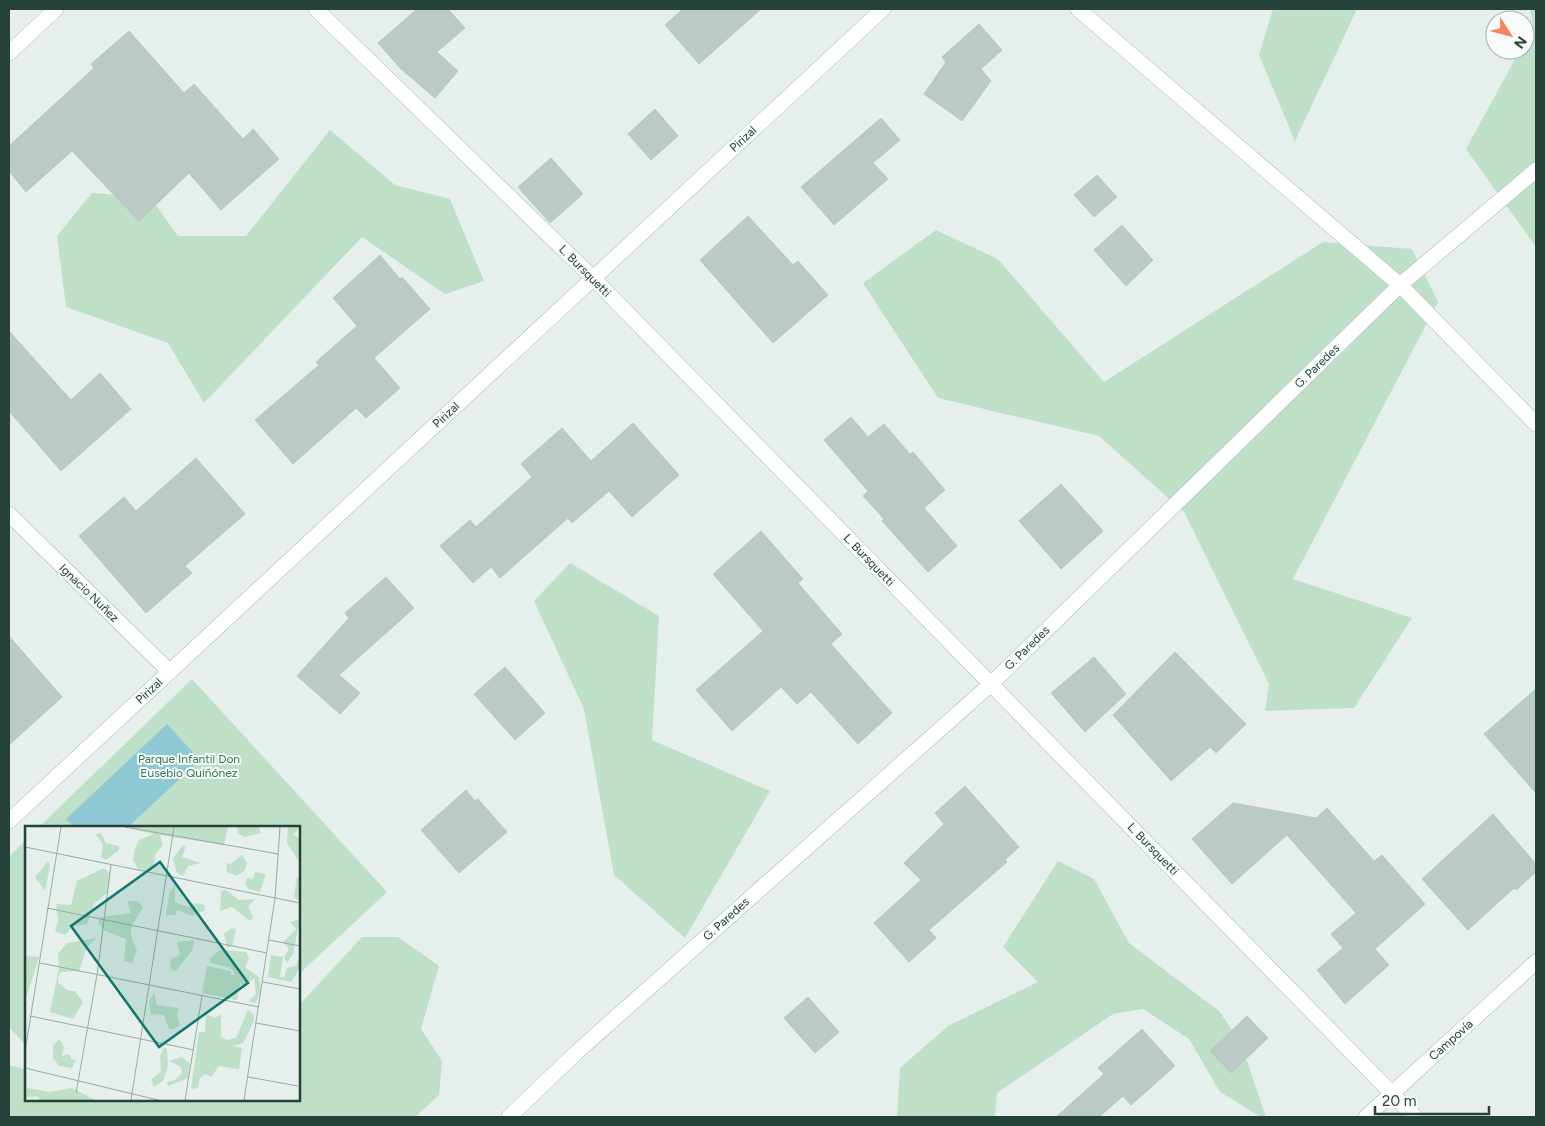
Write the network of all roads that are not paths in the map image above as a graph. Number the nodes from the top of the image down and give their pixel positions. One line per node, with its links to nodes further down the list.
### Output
1 (56, 9): 5 (street)
2 (316, 9): 7 (street, L. Bursquetti)
3 (882, 9): 7 (street, Pirizal)
4 (1078, 9): 8 (street)
5 (9, 53)
6 (1536, 170): 8 (street, G. Paredes)
7 (594, 279): 11 (street, Pirizal); 12 (street, L. Bursquetti)
8 (1400, 285): 9 (street); 12 (street, G. Paredes)
9 (1536, 424)
10 (9, 514): 11 (street, Ignacio Nuñez)
11 (170, 672): 13 (street, Pirizal)
12 (991, 684): 15 (street, L. Bursquetti); 16 (street, G. Paredes)
13 (9, 821)
14 (1536, 962): 15 (street, Campovía)
15 (1392, 1094): 17 (street, Campovía); 18 (street, L. Bursquetti)
16 (509, 1117)
17 (1366, 1117)
18 (1415, 1117)

